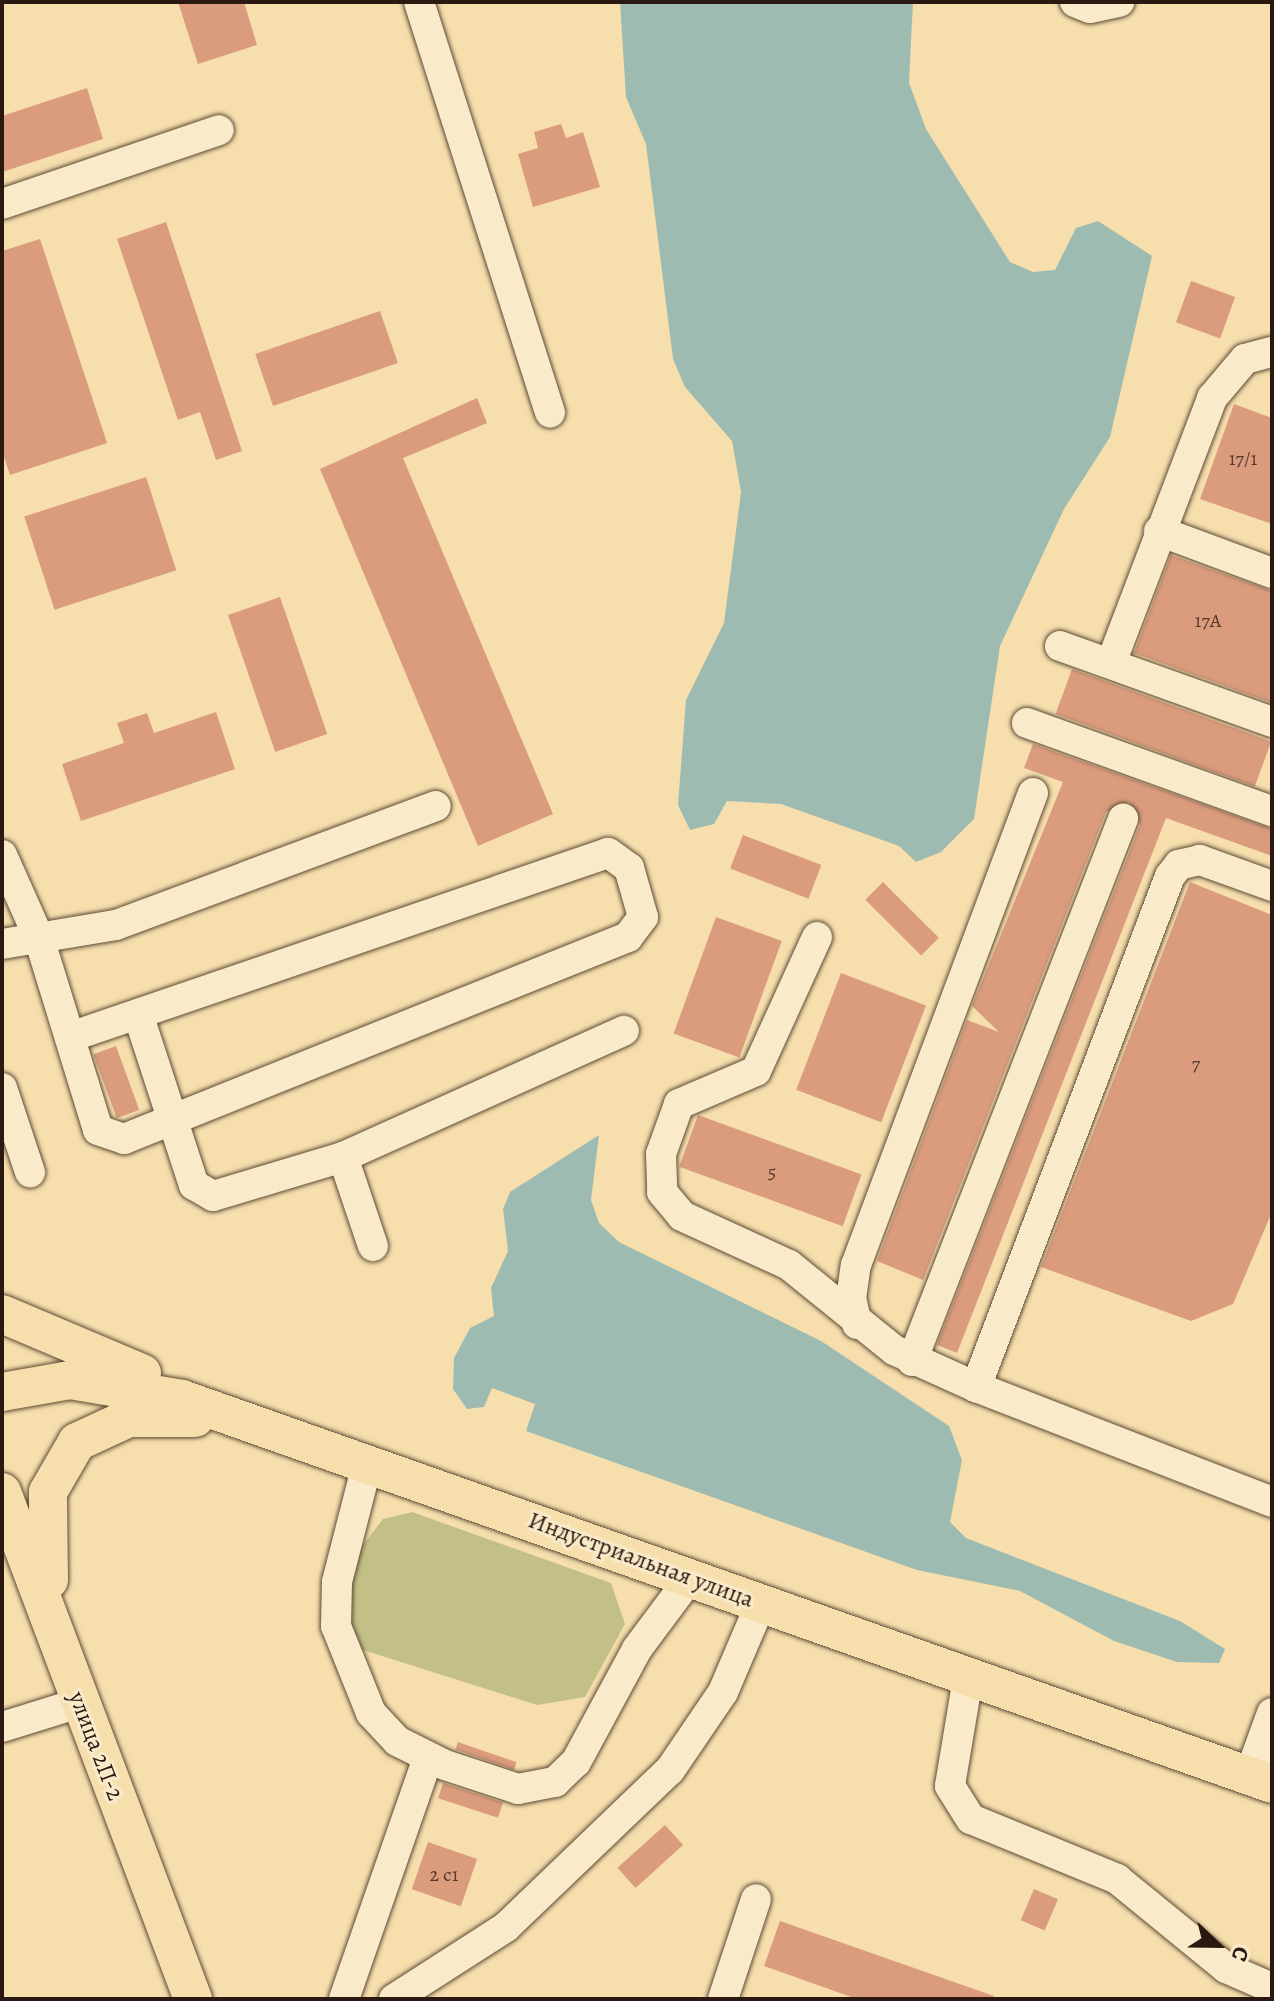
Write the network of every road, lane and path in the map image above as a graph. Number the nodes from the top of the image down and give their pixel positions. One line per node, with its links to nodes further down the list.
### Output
1 (419, 2): 7 (street)
2 (1075, 2): 3 (street)
3 (1119, 2)
4 (219, 130): 5 (street)
5 (2, 204)
6 (1272, 352): 8 (street)
7 (550, 413)
8 (1159, 531): 9 (street); 11 (street)
9 (1272, 573)
10 (1060, 646): 11 (street)
11 (1111, 663): 12 (street)
12 (1272, 722)
13 (1027, 723): 16 (street)
14 (1033, 793): 32 (street)
15 (436, 806): 21 (street)
16 (1272, 811)
17 (1123, 819): 33 (street)
18 (2, 855): 21 (street)
19 (1272, 886): 34 (street)
20 (817, 937): 32 (street)
21 (39, 938): 22 (street); 25 (street)
22 (2, 944)
23 (138, 1014): 25 (street); 27 (street); 27 (street)
24 (624, 1031): 28 (street)
25 (70, 1037): 27 (street)
26 (2, 1088): 29 (street)
27 (169, 1121): 28 (street)
28 (343, 1157): 30 (street)
29 (30, 1172)
30 (373, 1246)
31 (2, 1314): 36 (main road)
32 (857, 1324): 33 (street)
33 (912, 1361): 34 (street)
34 (976, 1387): 39 (street)
35 (2, 1392): 36 (main road, Индустриальная улица)
36 (319, 1443): 37 (main road, Индустриальная улица); 42 (main road)
37 (368, 1461): 40 (main road, Индустриальная улица); 47 (street)
38 (2, 1492): 42 (main road, улица 2П-2)
39 (1272, 1502)
40 (690, 1578): 41 (main road, Индустриальная улица); 47 (street)
41 (761, 1603): 43 (main road, Индустриальная улица); 54 (street)
42 (54, 1632): 44 (main road, улица 2П-2)
43 (968, 1678): 48 (main road, Индустриальная улица); 50 (street)
44 (79, 1703): 46 (street); 52 (main road, улица 2П-2)
45 (1272, 1713): 48 (street)
46 (2, 1727)
47 (428, 1758): 53 (street)
48 (1261, 1780)
49 (756, 1899): 51 (street)
50 (1272, 1988)
51 (726, 1998)
52 (193, 1999)
53 (344, 1999)
54 (394, 1999)

